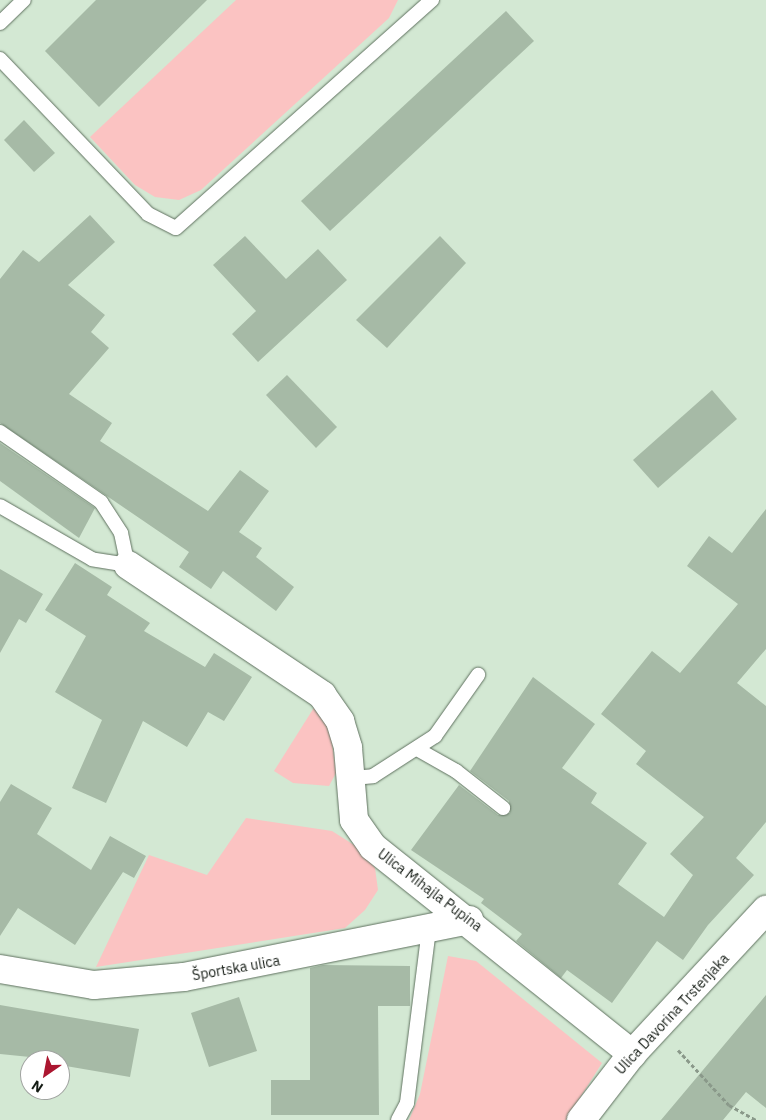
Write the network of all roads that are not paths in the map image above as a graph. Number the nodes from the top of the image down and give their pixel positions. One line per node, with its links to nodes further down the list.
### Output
1 (24, 0): 3 (lane)
2 (432, 0): 4 (lane)
3 (0, 23)
4 (0, 59)
5 (0, 432): 7 (lane)
6 (0, 506): 7 (lane, Ulica Mihajla Pupina)
7 (128, 565): 10 (street, Ulica Mihajla Pupina)
8 (478, 676): 9 (lane)
9 (418, 749): 10 (lane); 11 (lane)
10 (352, 778): 13 (street, Ulica Mihajla Pupina)
11 (503, 808)
12 (766, 910): 16 (street, Ulica Davorina Trstenjaka)
13 (469, 920): 14 (street, Športska ulica); 16 (street, Ulica Mihajla Pupina)
14 (429, 928): 15 (street, Športska ulica); 17 (lane)
15 (0, 969)
16 (632, 1054): 18 (street, Ulica Davorina Trstenjaka)
17 (398, 1120)
18 (581, 1120)

